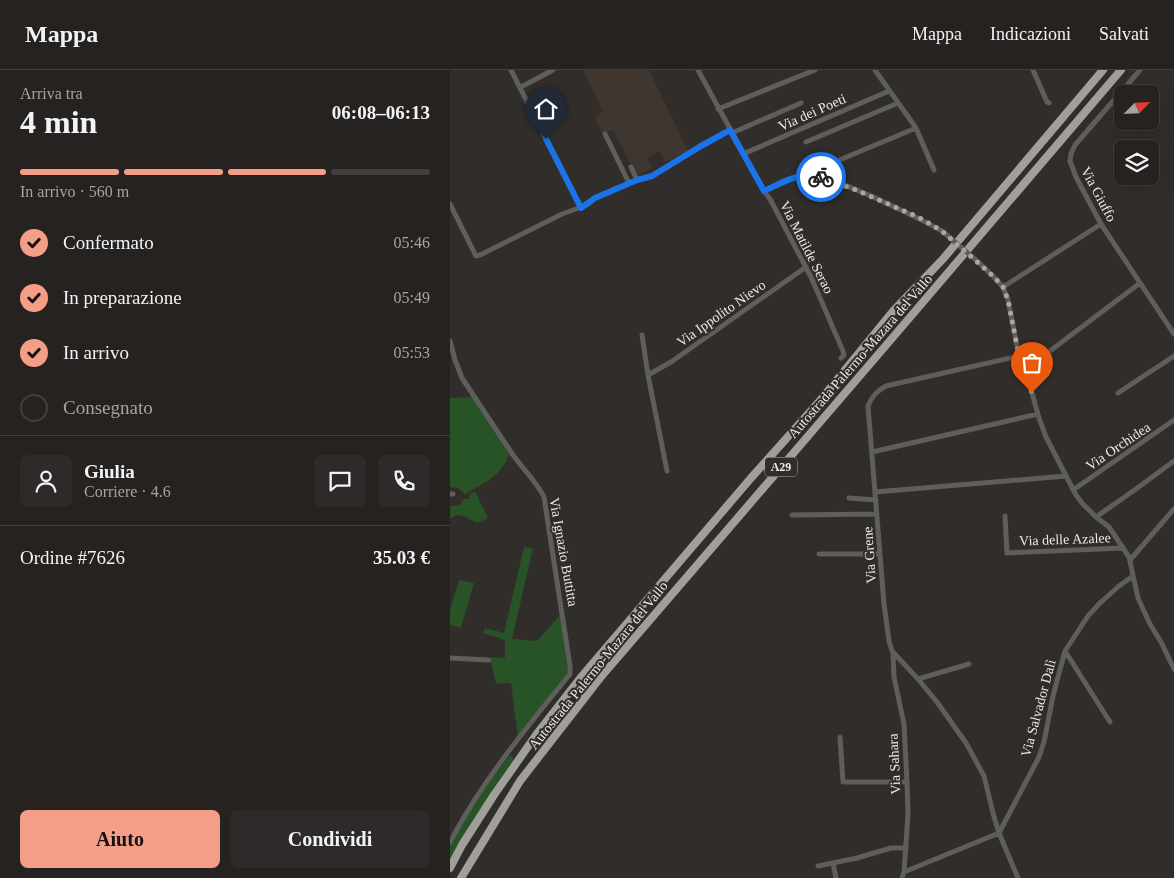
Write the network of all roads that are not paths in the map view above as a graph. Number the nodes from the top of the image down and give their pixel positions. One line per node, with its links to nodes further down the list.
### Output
1 (511, 70): 10 (street)
2 (553, 70): 10 (street)
3 (698, 70): 15 (street, Via Matilde Serao)
4 (815, 70): 15 (street)
5 (875, 70): 11 (street)
6 (1033, 70): 14 (street)
7 (1103, 70): 77 (highway, Autostrada Palermo-Mazara del Vallo / A29)
8 (1121, 70): 79 (highway, Autostrada Palermo-Mazara del Vallo / A29)
9 (1140, 70): 29 (street, Via Giuffo)
10 (521, 87): 28 (street)
11 (889, 91): 13 (street); 20 (street, Via dei Poeti)
12 (801, 103): 17 (street)
13 (898, 103): 16 (street); 19 (street)
14 (1049, 103)
15 (718, 109): 17 (street, Via Matilde Serao)
16 (916, 128): 22 (street); 23 (street)
17 (731, 132): 20 (street, Via Matilde Serao); 24 (street)
18 (606, 134): 25 (street)
19 (806, 142)
20 (743, 154): 26 (street, Via Matilde Serao)
21 (631, 167): 24 (street)
22 (934, 170)
23 (803, 175): 26 (street); 32 (street, bridge)
24 (637, 180): 25 (street)
25 (629, 183): 28 (street)
26 (764, 191): 30 (street, Via Matilde Serao)
27 (450, 204): 28 (street)
28 (581, 208)
29 (1101, 224): 31 (street, Via Giuffo); 32 (street)
30 (806, 267): 38 (street, Via Matilde Serao); 40 (street, Via Ippolito Nievo)
31 (1140, 283): 33 (street, Via Giuffo); 39 (street)
32 (1003, 287): 36 (street)
33 (1174, 334)
34 (642, 335): 40 (street)
35 (450, 341): 73 (street, Via Ignazio Buttitta)
36 (1019, 356): 39 (street); 44 (street, Via Grene)
37 (1174, 356): 41 (street)
38 (841, 358)
39 (1023, 369): 42 (street)
40 (648, 375): 46 (street)
41 (1118, 393)
42 (1038, 414): 44 (street); 47 (street)
43 (1174, 420): 48 (street, Via Orchidea)
44 (872, 452): 49 (street, Via Grene)
45 (1174, 461): 56 (street)
46 (667, 471)
47 (1066, 476): 48 (street); 49 (street)
48 (1074, 490): 56 (street)
49 (875, 492): 51 (street, Via Grene)
50 (849, 498): 51 (street)
51 (876, 500): 53 (street, Via Grene)
52 (1174, 509): 60 (street)
53 (877, 514): 54 (street); 59 (street, Via Grene)
54 (792, 515)
55 (1006, 516): 57 (street, Via delle Azalee)
56 (1096, 517): 57 (street)
57 (1123, 548): 60 (street)
58 (819, 554): 59 (street)
59 (880, 554): 68 (street, Via Grene)
60 (1130, 560): 61 (street)
61 (1133, 576): 62 (street, Via Salvador Dalì); 67 (street)
62 (1065, 650): 69 (street); 72 (street, Via Salvador Dalì)
63 (893, 655): 71 (street, Via Sahara)
64 (450, 658): 65 (street)
65 (489, 660)
66 (969, 664): 68 (street)
67 (1174, 669)
68 (918, 679): 72 (street, Via Grene)
69 (1110, 722)
70 (840, 737): 71 (street)
71 (907, 782): 74 (street, Via Sahara)
72 (999, 833): 78 (street); 81 (street, Via Grene)
73 (450, 842)
74 (906, 848): 75 (street); 78 (street, Via Sahara)
75 (833, 863): 76 (street); 80 (street)
76 (818, 866)
77 (450, 868)
78 (903, 875)
79 (461, 878)
80 (836, 878)
81 (1018, 878)

